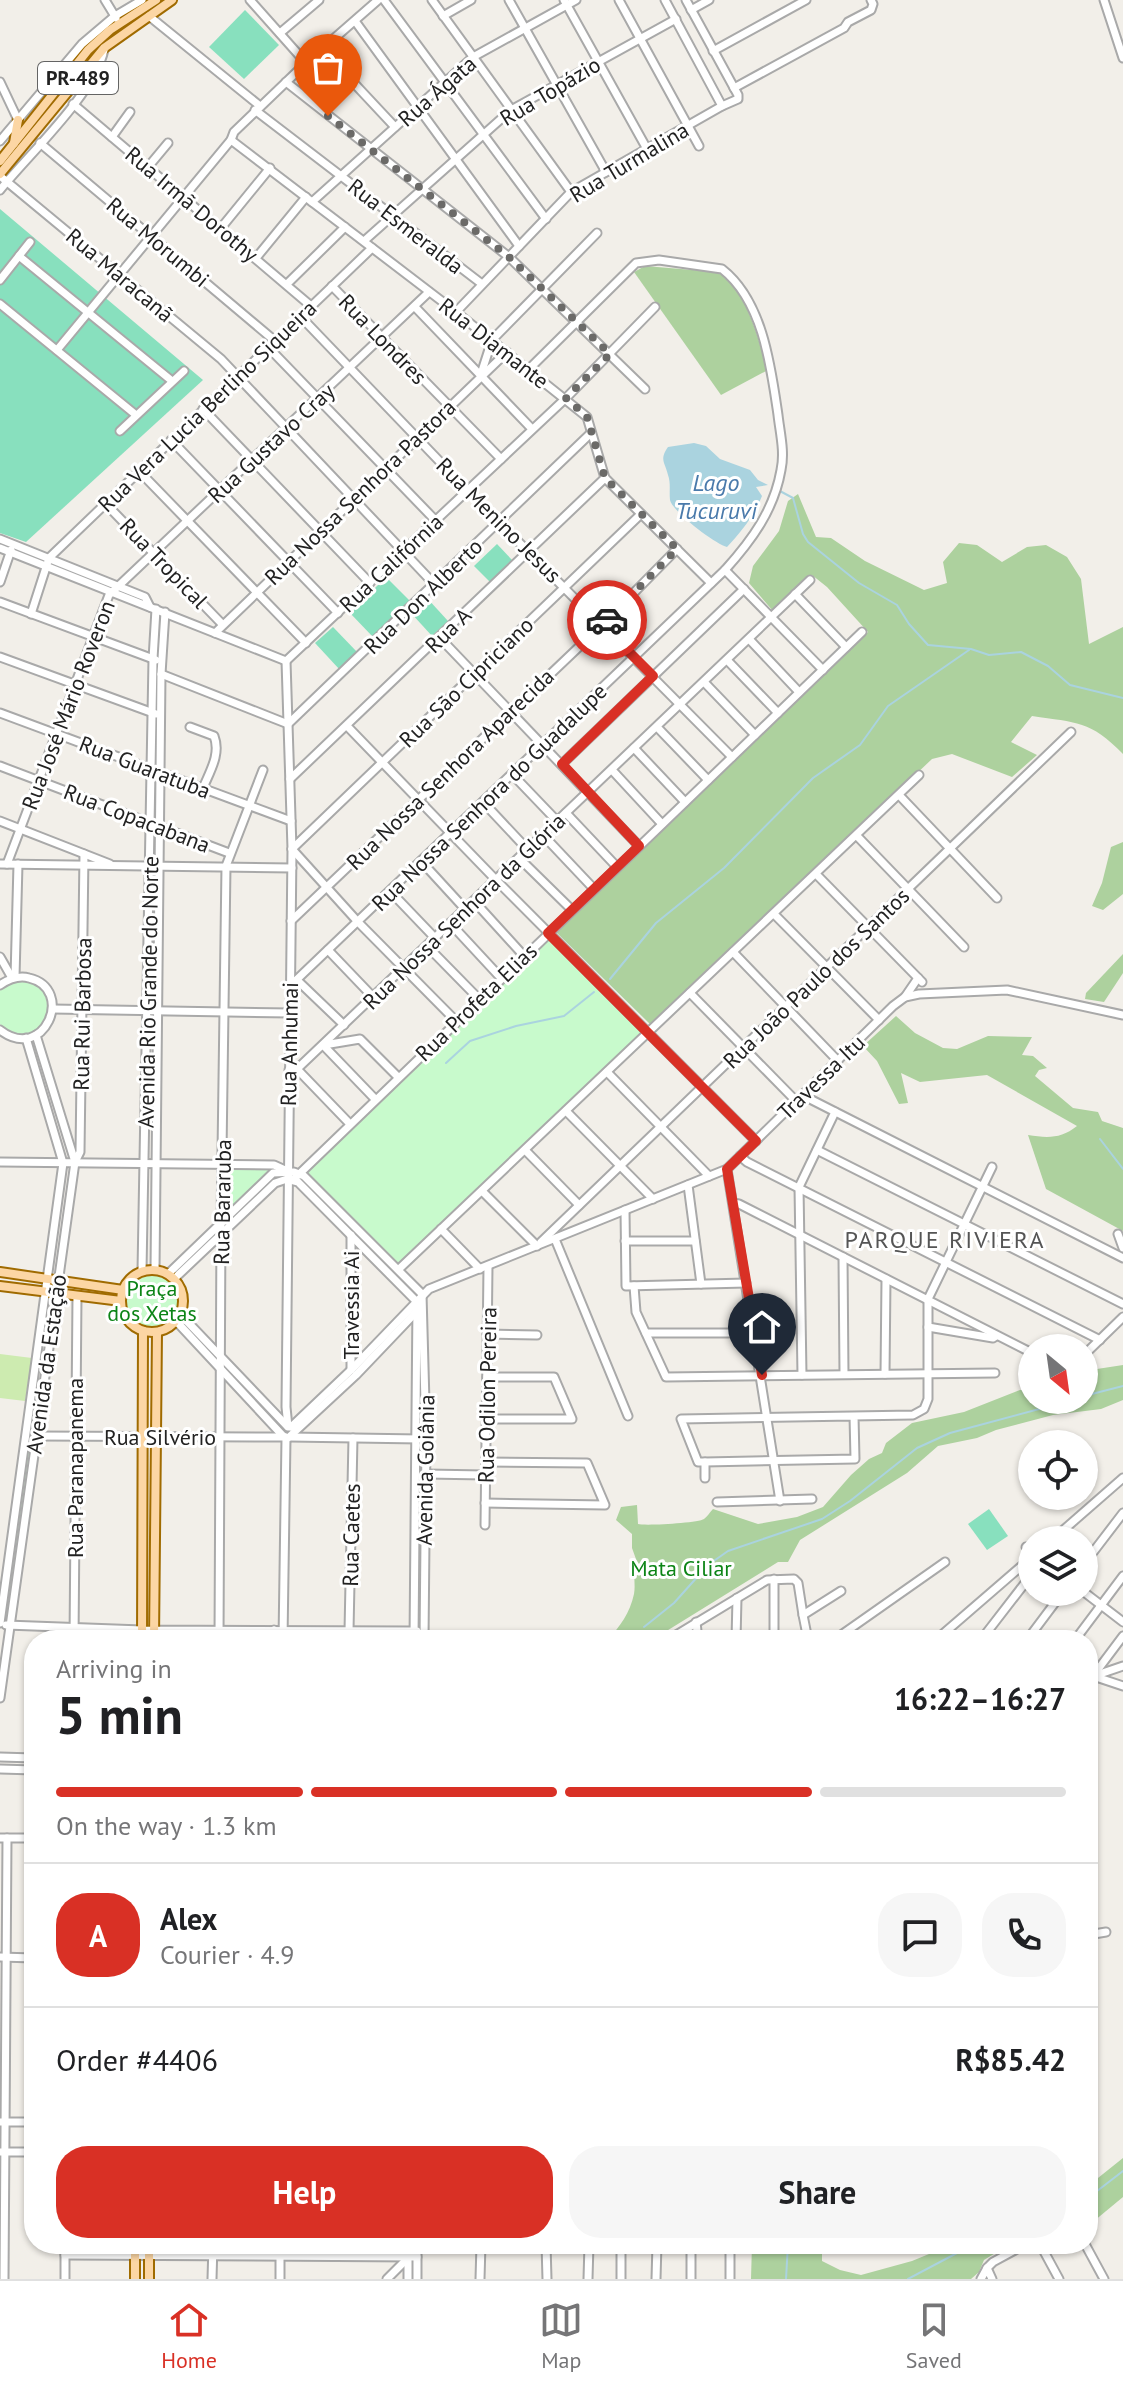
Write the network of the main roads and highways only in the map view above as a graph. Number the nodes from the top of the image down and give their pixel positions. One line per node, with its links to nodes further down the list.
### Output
1 (156, 0): 3 (main road, PR-489 / PR-489)
2 (172, 0): 4 (main road, PR-489 / PR-489)
3 (118, 19): 4 (main road); 6 (main road, PR-489 / PR-489)
4 (120, 35): 8 (main road, PR-489 / PR-489)
5 (18, 120): 6 (main road)
6 (13, 144): 7 (main road, PR-489 / PR-489)
7 (0, 161)
8 (2, 177)
9 (0, 1272): 11 (main road)
10 (0, 1286): 12 (main road)
11 (123, 1290): 12 (main road); 14 (main road)
12 (121, 1301): 13 (main road)
13 (143, 1331): 14 (main road); 15 (main road)
14 (157, 1332): 16 (main road)
15 (143, 1375): 16 (main road); 17 (main road)
16 (156, 1375): 18 (main road)
17 (142, 1630)
18 (154, 1630)
19 (135, 2254): 21 (main road)
20 (149, 2254): 22 (main road)
21 (135, 2279)
22 (149, 2279)

